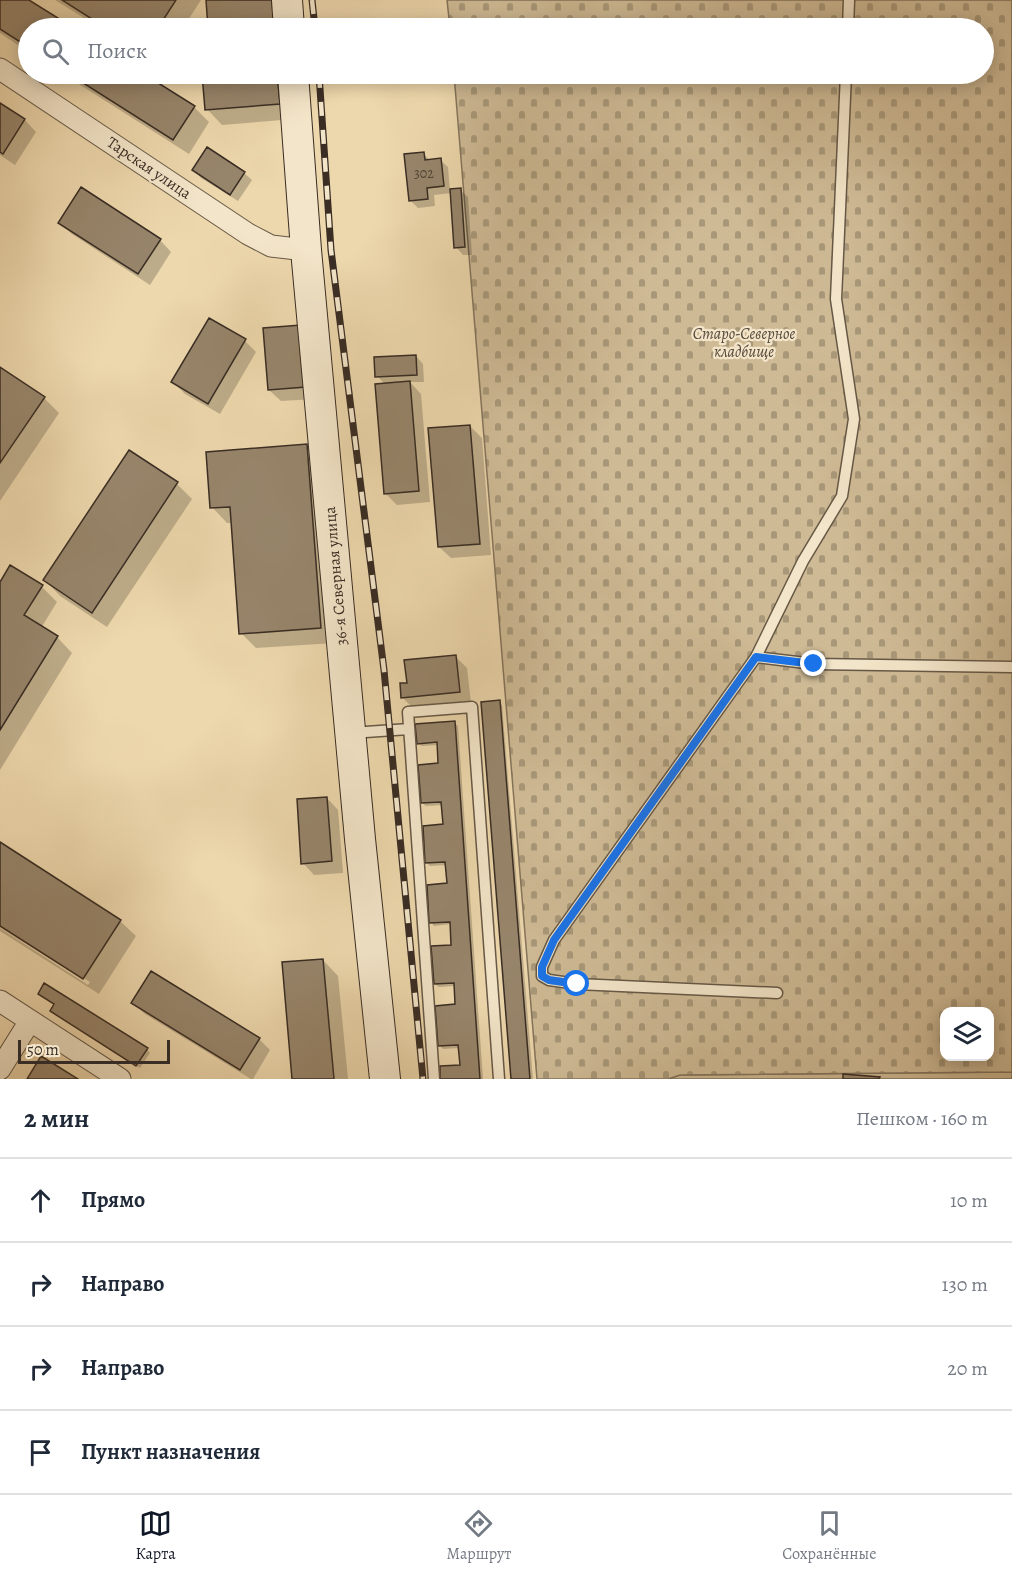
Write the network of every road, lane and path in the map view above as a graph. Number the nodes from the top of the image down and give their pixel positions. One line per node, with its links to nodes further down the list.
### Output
1 (287, 0): 3 (main road)
2 (849, 0): 4 (lane)
3 (288, 18)
4 (848, 18)
5 (0, 69): 6 (street, Тарская улица)
6 (18, 81)
7 (23, 84): 10 (street, Тарская улица)
8 (294, 84): 10 (main road, 36-я Северная улица)
9 (846, 84): 11 (lane)
10 (306, 250): 14 (main road, 36-я Северная улица)
11 (756, 657): 12 (lane); 15 (lane)
12 (1012, 667)
13 (409, 729): 14 (lane); 21 (lane); 22 (lane)
14 (351, 734): 20 (main road, 36-я Северная улица)
15 (777, 993)
16 (0, 1001): 17 (street)
17 (30, 1021): 18 (street); 19 (street)
18 (0, 1069)
19 (120, 1079)
20 (385, 1079)
21 (434, 1079)
22 (499, 1079)

